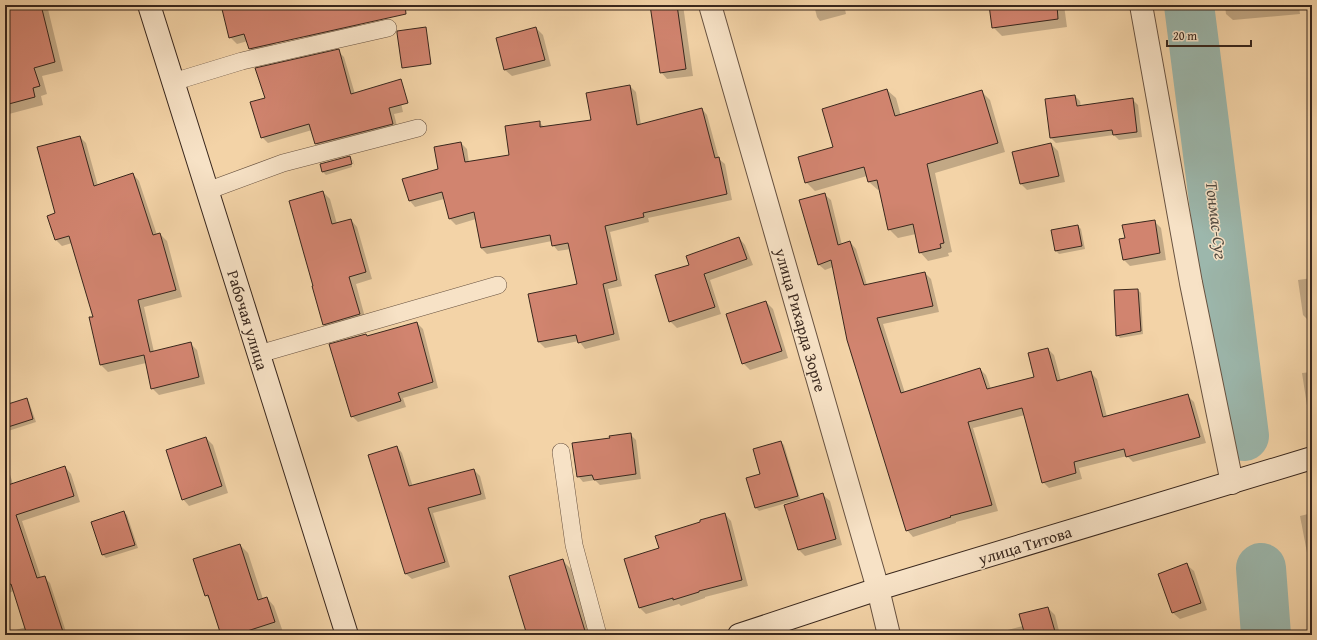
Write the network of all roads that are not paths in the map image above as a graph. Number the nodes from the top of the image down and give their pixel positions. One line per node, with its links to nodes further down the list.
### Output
1 (149, 5): 5 (main road, Рабочая улица)
2 (710, 5): 13 (main road, улица Рихарда Зорге)
3 (1141, 5): 12 (main road)
4 (388, 28): 5 (lane)
5 (173, 82): 7 (main road, Рабочая улица)
6 (418, 128): 7 (lane)
7 (208, 191): 9 (main road, Рабочая улица)
8 (498, 285): 9 (lane)
9 (259, 354): 14 (main road, Рабочая улица)
10 (561, 452): 15 (lane)
11 (1312, 458): 12 (main road, улица Титова)
12 (1232, 483): 13 (main road, улица Титова)
13 (878, 589): 16 (main road, улица Титова); 17 (main road, улица Рихарда Зорге)
14 (347, 635)
15 (598, 635)
16 (739, 635)
17 (889, 635)

